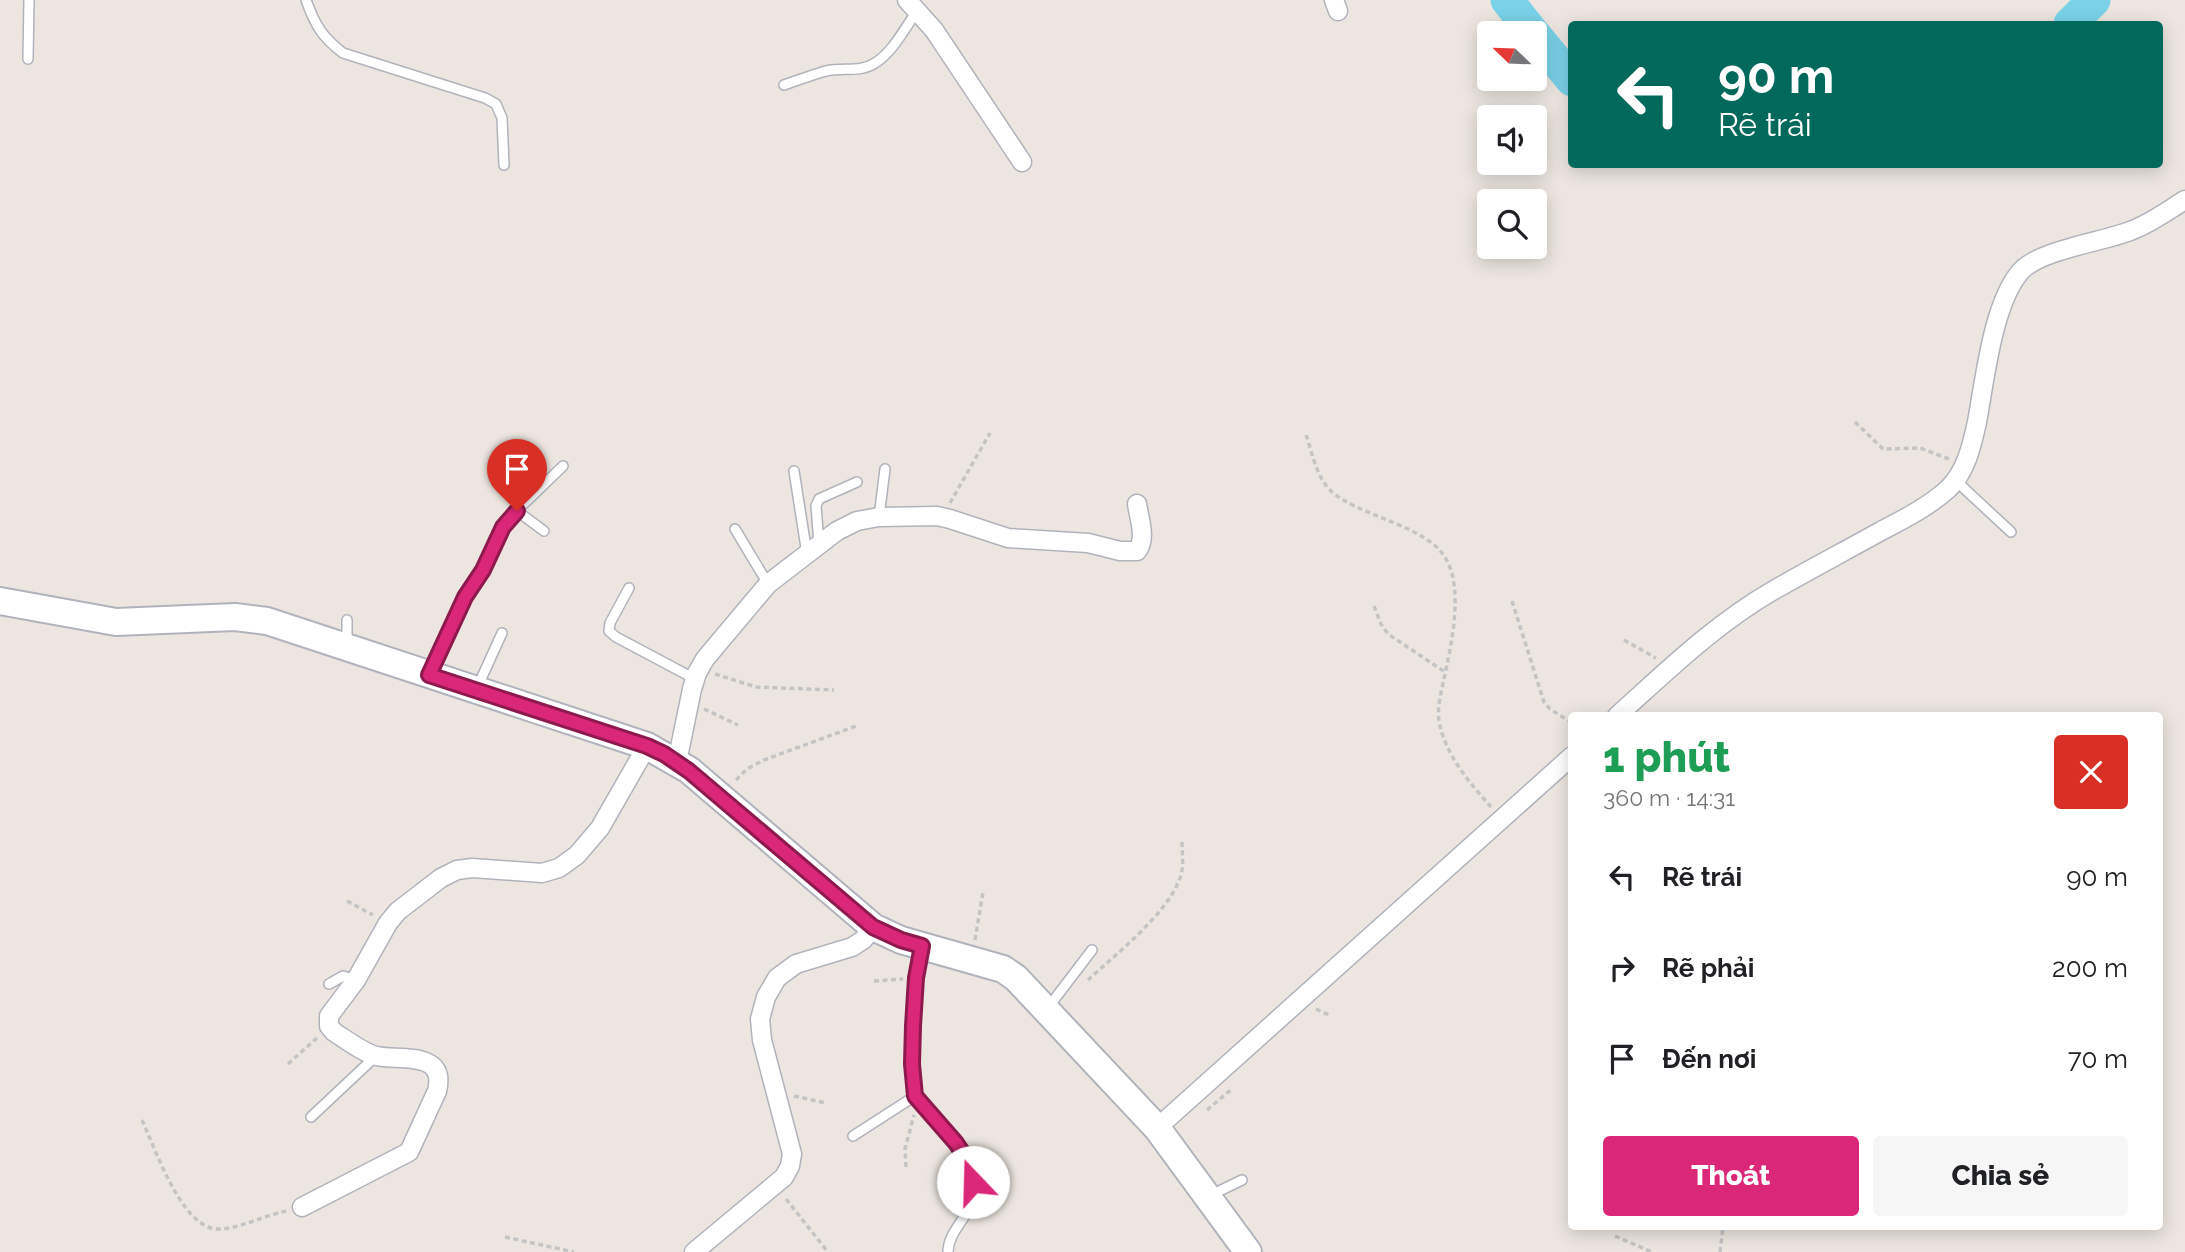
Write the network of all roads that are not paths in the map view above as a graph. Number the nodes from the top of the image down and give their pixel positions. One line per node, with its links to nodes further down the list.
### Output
1 (29, 0): 4 (lane)
2 (306, 0): 7 (lane)
3 (912, 6): 5 (lane); 6 (street)
4 (28, 59)
5 (784, 85)
6 (1022, 162)
7 (504, 165)
8 (2185, 200): 12 (street)
9 (563, 466): 15 (lane)
10 (886, 469): 16 (lane)
11 (794, 471): 20 (lane)
12 (1960, 473): 19 (lane); 30 (street)
13 (857, 482): 20 (lane)
14 (1137, 504): 16 (street)
15 (517, 511): 18 (lane); 28 (lane)
16 (879, 517): 20 (street)
17 (735, 529): 21 (lane)
18 (544, 531)
19 (2011, 532)
20 (813, 550): 21 (street)
21 (768, 584): 27 (street)
22 (629, 588): 27 (lane)
23 (0, 601): 26 (main road)
24 (347, 621): 26 (lane)
25 (502, 633): 29 (lane)
26 (347, 647): 28 (main road)
27 (697, 673): 33 (street)
28 (429, 675): 29 (main road)
29 (476, 690): 31 (main road)
30 (1621, 712)
31 (647, 746): 33 (main road); 37 (street)
32 (1568, 761): 43 (street)
33 (677, 762): 34 (main road)
34 (873, 927): 35 (main road); 48 (street)
35 (922, 946): 39 (main road); 41 (lane)
36 (1092, 950): 39 (lane)
37 (356, 980): 38 (lane); 40 (street)
38 (329, 984)
39 (1046, 1011): 43 (main road)
40 (376, 1056): 42 (lane); 47 (street)
41 (917, 1100): 44 (lane); 49 (lane)
42 (310, 1116)
43 (1157, 1128): 46 (main road)
44 (853, 1136)
45 (1241, 1180): 46 (lane)
46 (1208, 1197): 50 (main road)
47 (302, 1207)
48 (694, 1252)
49 (948, 1252)
50 (1248, 1252)

